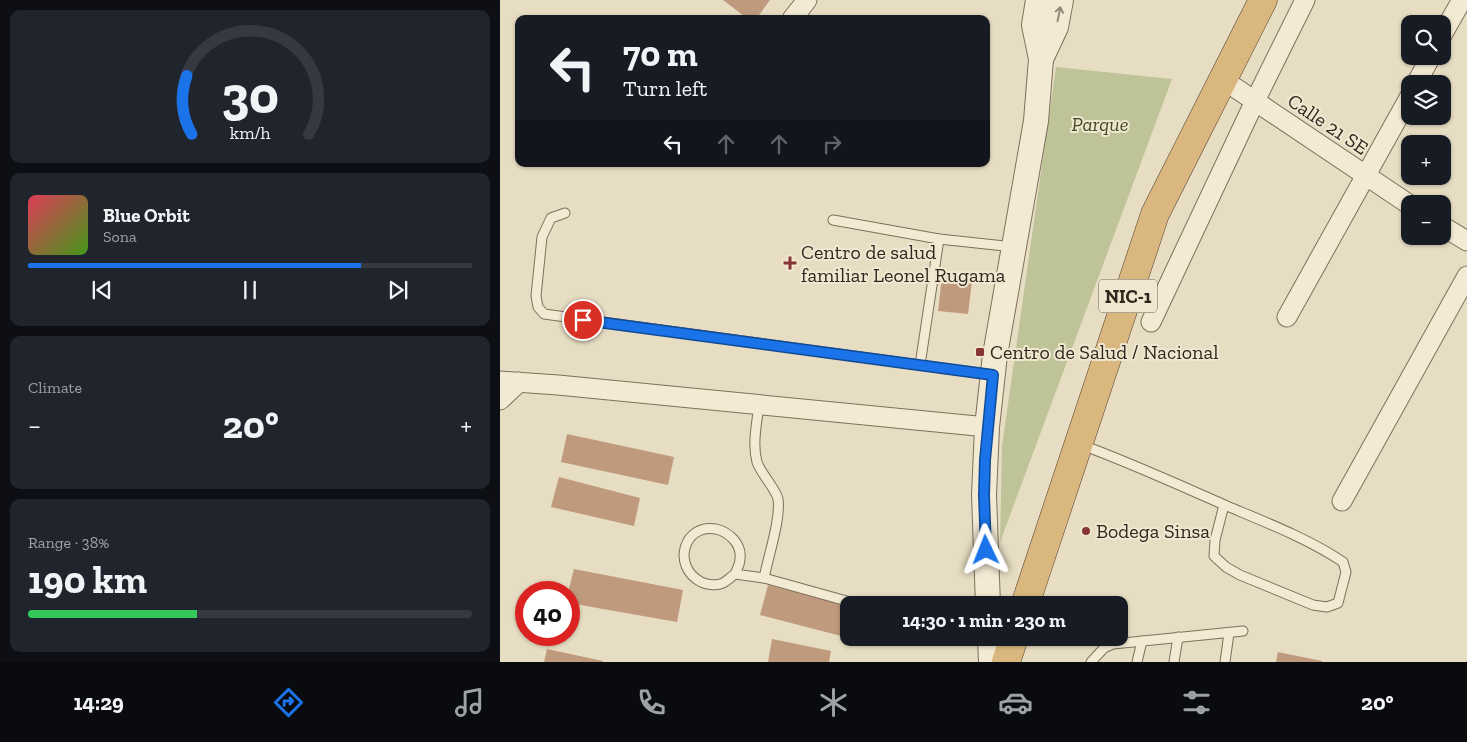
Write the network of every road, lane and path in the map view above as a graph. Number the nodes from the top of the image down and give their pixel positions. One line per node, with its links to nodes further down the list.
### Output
1 (808, 0): 7 (street)
2 (1038, 0): 9 (street)
3 (1061, 0): 9 (street, one-way to 3)
4 (1263, 0): 10 (highway, NIC-1)
5 (1305, 0): 11 (street)
6 (1459, 5): 8 (street)
7 (795, 15)
8 (1451, 19)
9 (1041, 59): 20 (street)
10 (1222, 79): 11 (street, Calle 21 SE); 30 (highway, NIC-1)
11 (1255, 101): 13 (street, Calle 21 SE); 23 (street)
12 (1401, 113): 13 (street)
13 (1366, 177): 14 (street, Calle 21 SE); 22 (street)
14 (1401, 199)
15 (565, 213): 24 (lane)
16 (833, 220): 18 (lane)
17 (1451, 231): 19 (street)
18 (940, 239): 20 (lane); 24 (lane)
19 (1467, 241)
20 (1015, 247): 25 (street)
21 (1467, 276): 31 (street)
22 (1288, 317)
23 (1151, 322)
24 (920, 365): 25 (lane)
25 (993, 375): 29 (street)
26 (509, 382): 27 (street); 28 (street)
27 (500, 400)
28 (759, 405): 29 (street); 34 (lane)
29 (987, 427): 35 (street)
30 (1080, 444): 32 (lane); 36 (highway, NIC-1)
31 (1342, 501)
32 (1224, 505): 32 (lane)
33 (735, 574): 33 (lane); 34 (lane)
34 (764, 578): 37 (lane)
35 (988, 596)
36 (1028, 596)
37 (840, 599)
38 (1243, 631): 39 (lane)
39 (1229, 633): 40 (lane); 49 (lane)
40 (1178, 638): 41 (lane); 48 (lane)
41 (1142, 641): 46 (lane); 47 (lane)
42 (990, 646): 44 (street)
43 (1011, 646): 45 (highway)
44 (991, 662)
45 (1006, 662)
46 (1091, 662)
47 (1137, 662)
48 (1174, 662)
49 (1225, 662)

